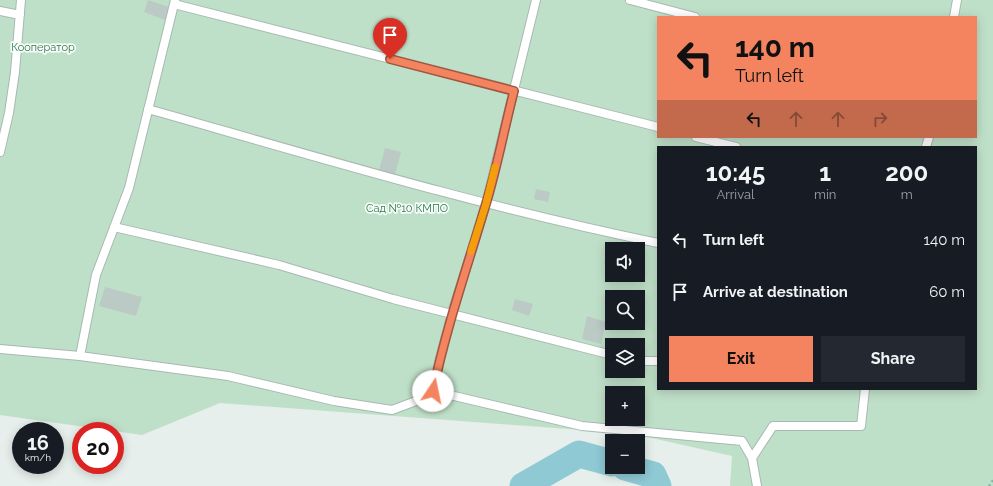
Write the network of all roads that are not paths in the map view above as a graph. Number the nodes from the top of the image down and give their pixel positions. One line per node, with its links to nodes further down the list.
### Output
1 (21, 0): 7 (lane)
2 (536, 0): 10 (lane)
3 (630, 0): 8 (lane)
4 (957, 0): 9 (lane)
5 (174, 2): 10 (lane); 11 (lane)
6 (0, 10): 7 (lane)
7 (20, 15): 13 (lane)
8 (691, 16)
9 (954, 16)
10 (514, 91): 14 (lane); 18 (lane)
11 (148, 109): 18 (lane); 19 (lane)
12 (0, 111): 13 (lane)
13 (9, 113): 17 (lane)
14 (657, 127)
15 (700, 138): 16 (lane)
16 (732, 146)
17 (0, 152)
18 (486, 204): 20 (lane); 21 (lane)
19 (114, 227): 21 (lane); 24 (lane)
20 (657, 243)
21 (452, 313): 23 (lane); 28 (lane)
22 (0, 349): 24 (lane)
23 (605, 353)
24 (80, 356): 28 (lane)
25 (645, 361): 26 (lane)
26 (657, 361)
27 (865, 390): 29 (lane)
28 (433, 391): 29 (lane)
29 (752, 458): 30 (lane)
30 (757, 486)

